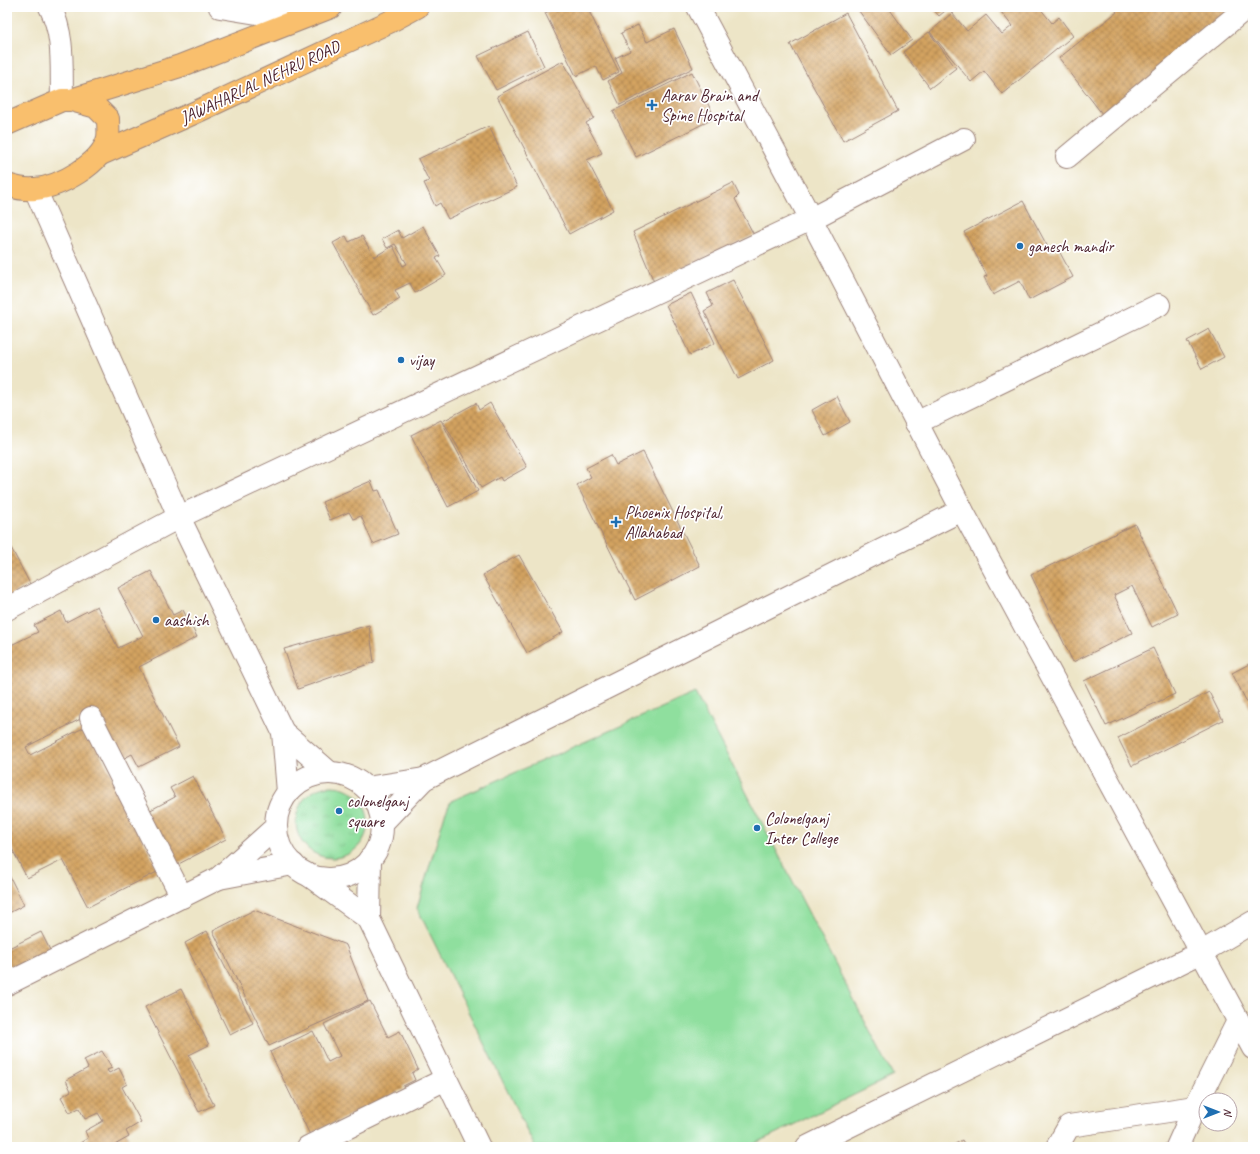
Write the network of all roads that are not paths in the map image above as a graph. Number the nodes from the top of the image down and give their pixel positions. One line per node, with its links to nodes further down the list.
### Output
1 (50, 7): 8 (street)
2 (220, 7): 3 (street)
3 (315, 7)
4 (330, 7): 8 (highway)
5 (417, 7): 11 (highway, JAWAHARLAL NEHRU ROAD)
6 (698, 7): 14 (street)
7 (1247, 7): 12 (street)
8 (66, 100): 9 (highway); 11 (highway, JAWAHARLAL NEHRU ROAD)
9 (7, 124)
10 (964, 139): 14 (street)
11 (101, 154): 13 (highway, JAWAHARLAL NEHRU ROAD)
12 (1067, 157)
13 (16, 189): 18 (street)
14 (811, 219): 16 (street); 18 (street)
15 (1159, 305): 16 (street)
16 (916, 423): 17 (street)
17 (962, 510): 23 (street); 34 (street)
18 (179, 517): 19 (street); 21 (street)
19 (7, 609)
20 (91, 718): 31 (street)
21 (283, 732): 22 (street); 25 (street)
22 (330, 773): 24 (street); 25 (street)
23 (424, 779): 24 (street); 26 (street)
24 (366, 788): 26 (street)
25 (288, 792): 27 (street)
26 (382, 823): 28 (street)
27 (276, 828): 29 (street); 30 (street)
28 (370, 859): 29 (street); 32 (street)
29 (301, 870): 30 (street); 32 (street)
30 (219, 878): 31 (street)
31 (182, 897): 35 (street)
32 (369, 919): 38 (street)
33 (1253, 922): 34 (street)
34 (1200, 953): 36 (street); 42 (street)
35 (7, 984)
36 (1238, 1021): 37 (street); 39 (street)
37 (1253, 1048)
38 (446, 1080): 40 (street); 41 (street)
39 (1195, 1107): 43 (street); 44 (street)
40 (308, 1147)
41 (480, 1147)
42 (807, 1147)
43 (1057, 1147)
44 (1177, 1147)

